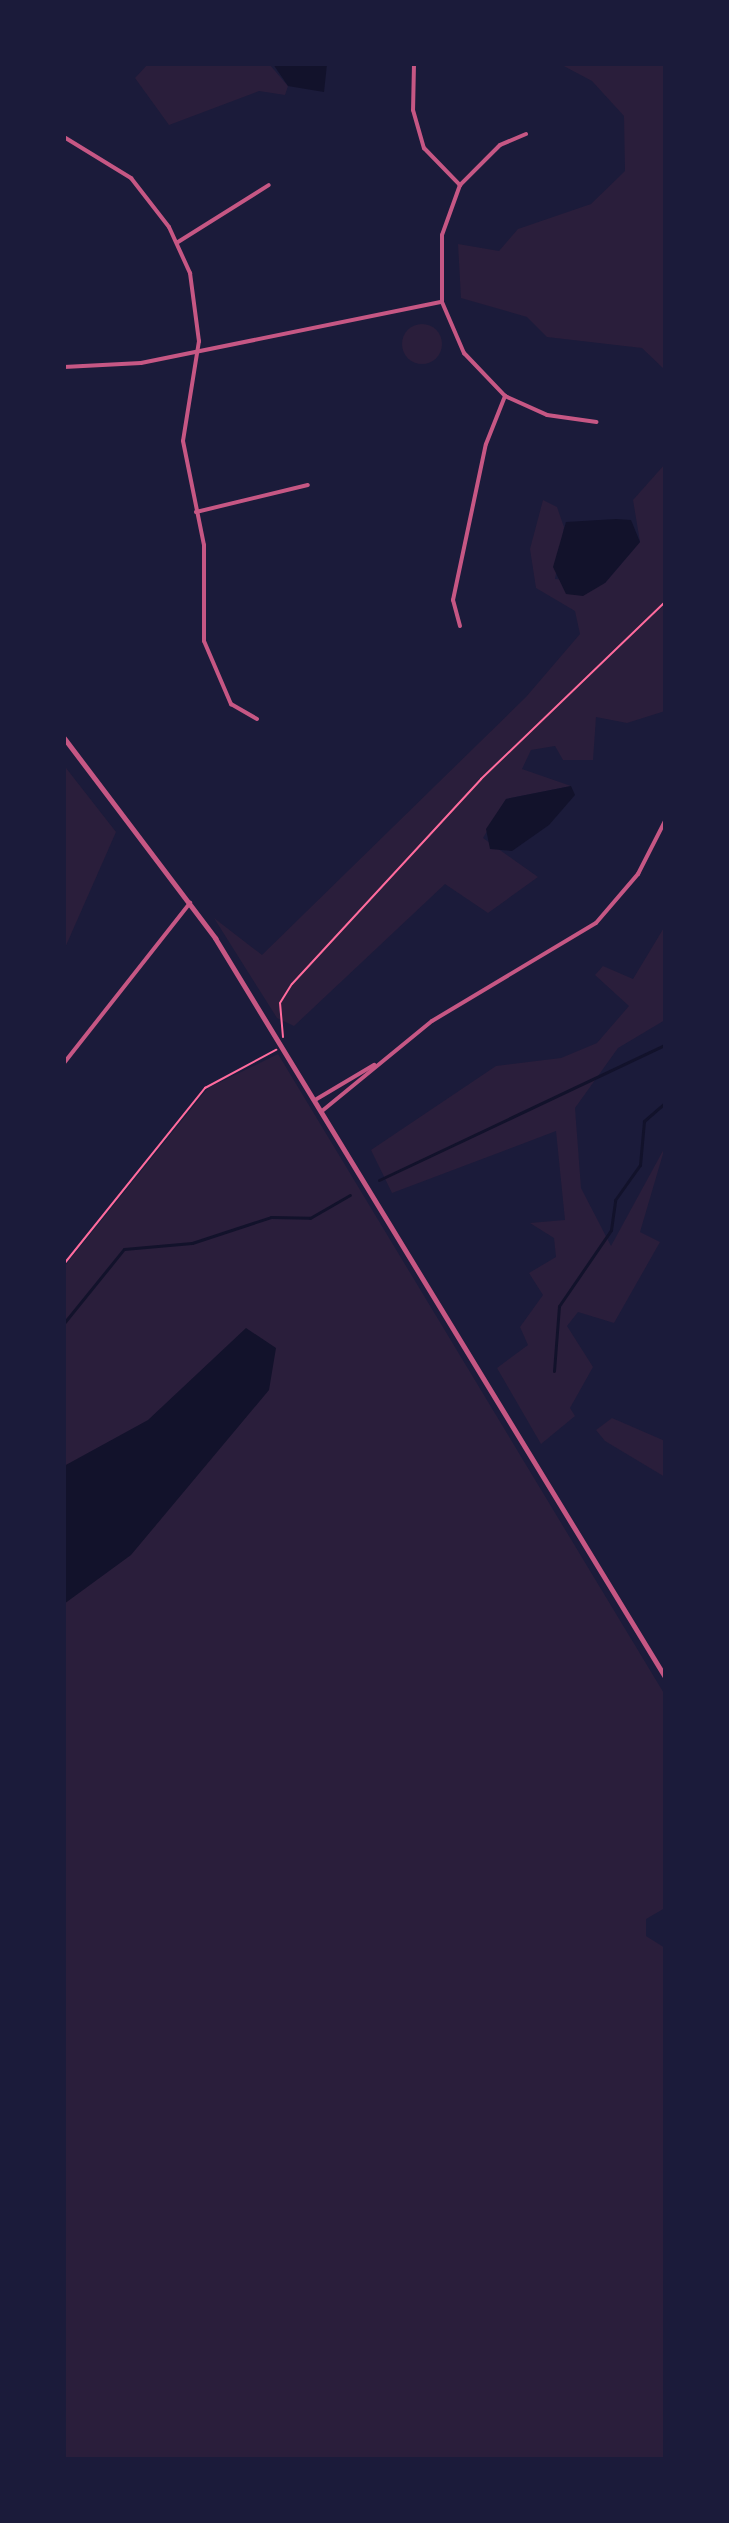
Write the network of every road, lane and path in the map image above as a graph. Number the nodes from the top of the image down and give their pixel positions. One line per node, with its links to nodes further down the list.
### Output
1 (414, 64): 5 (street)
2 (526, 134): 5 (street)
3 (64, 137): 6 (street)
4 (269, 185): 6 (street)
5 (460, 185): 7 (street)
6 (178, 242): 8 (street)
7 (442, 302): 8 (street); 10 (street)
8 (198, 351): 9 (street); 13 (street)
9 (64, 367)
10 (505, 396): 11 (street); 17 (street)
11 (597, 422)
12 (308, 485): 13 (street)
13 (196, 512): 18 (street)
14 (64, 548): 15 (street)
15 (64, 599)
16 (665, 602): 22 (path)
17 (460, 626)
18 (257, 719)
19 (64, 738): 21 (street)
20 (665, 821): 24 (street)
21 (190, 903): 25 (street); 26 (street)
22 (284, 1034)
23 (276, 1051): 28 (path)
24 (380, 1062): 26 (street); 27 (street)
25 (64, 1063)
26 (315, 1100): 27 (street)
27 (322, 1111): 29 (street)
28 (64, 1264)
29 (665, 1677)

